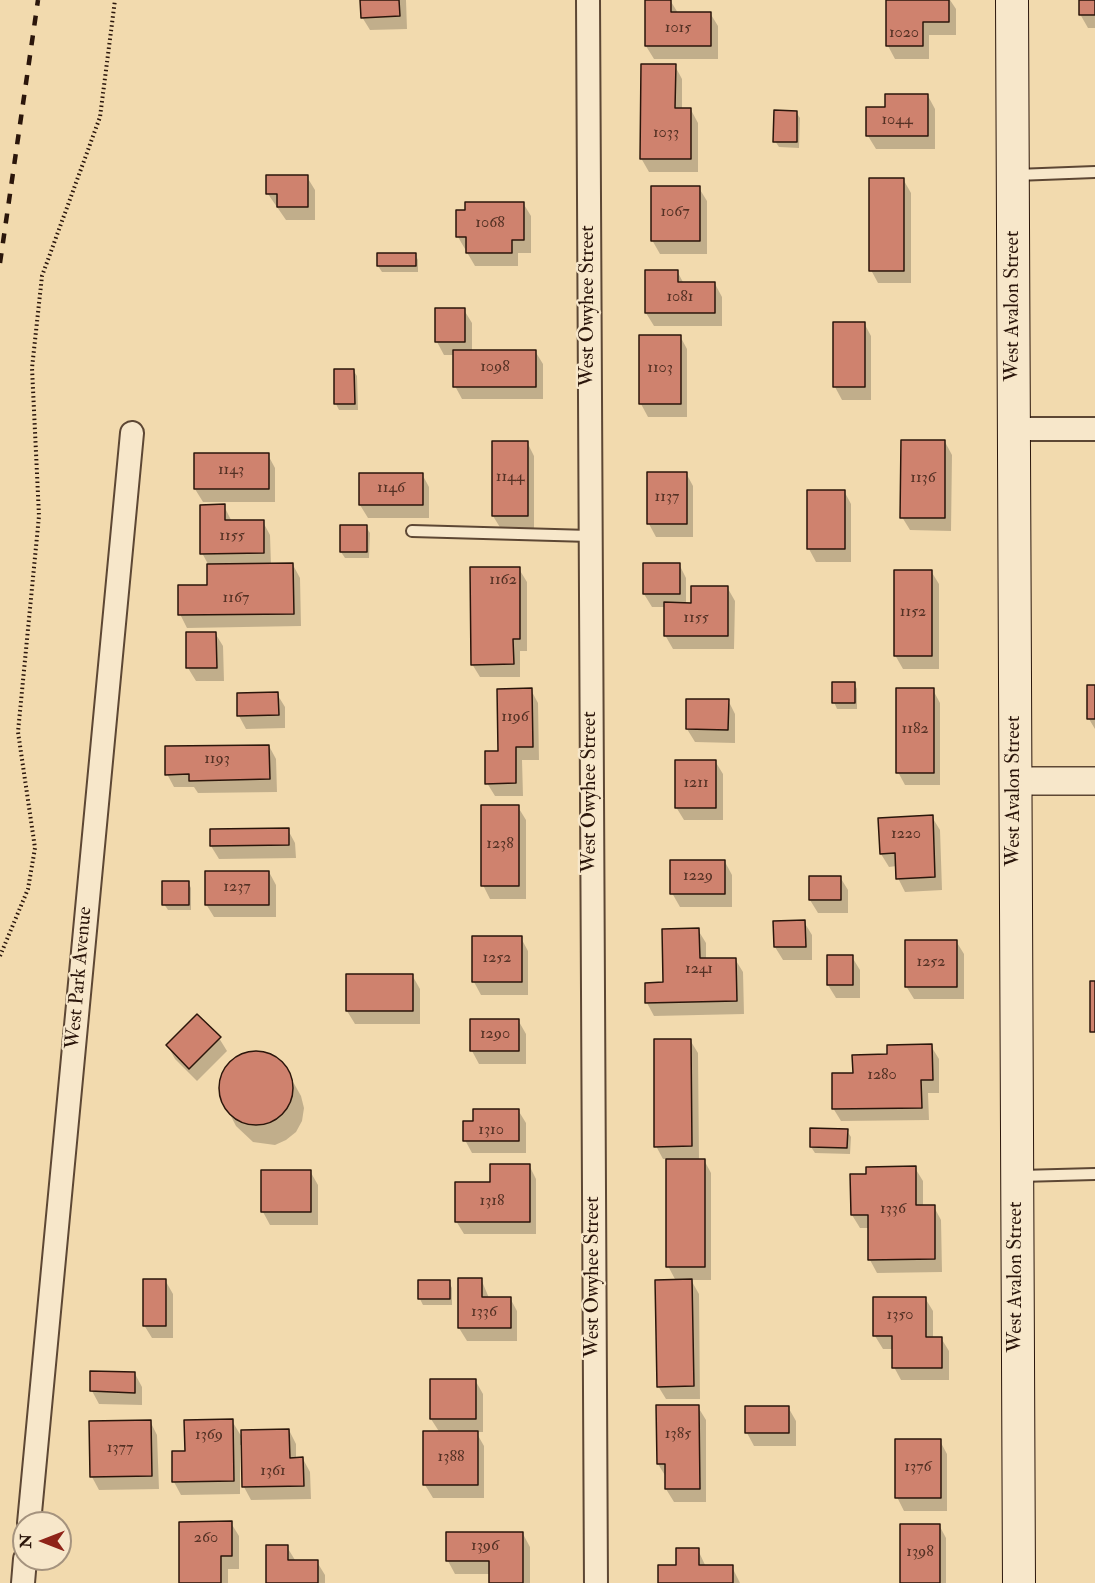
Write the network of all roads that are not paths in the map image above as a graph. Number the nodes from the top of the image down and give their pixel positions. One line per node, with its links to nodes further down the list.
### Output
1 (588, 0): 9 (street, West Owyhee Street)
2 (1012, 0): 4 (main road, West Avalon Street)
3 (1095, 172): 4 (lane)
4 (1013, 175): 5 (main road, West Avalon Street)
5 (1014, 429): 6 (street); 11 (main road, West Avalon Street)
6 (1095, 429)
7 (132, 433): 14 (street, West Park Avenue)
8 (412, 531): 9 (lane)
9 (590, 536): 15 (street, West Owyhee Street)
10 (1095, 780): 11 (street)
11 (1015, 781): 13 (main road, West Avalon Street)
12 (1095, 1174): 13 (lane)
13 (1016, 1176): 16 (main road, West Avalon Street)
14 (30, 1511)
15 (596, 1583)
16 (1019, 1583)

